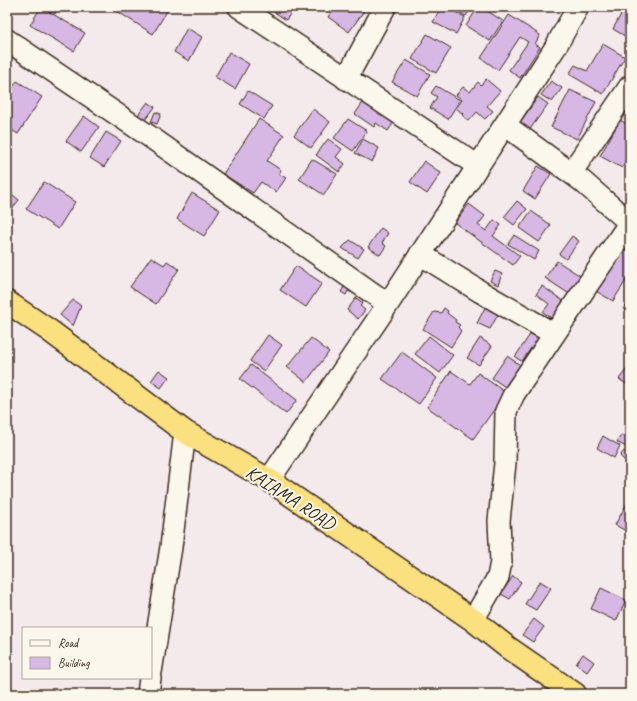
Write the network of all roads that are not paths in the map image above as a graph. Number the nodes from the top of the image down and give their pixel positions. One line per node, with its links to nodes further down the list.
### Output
1 (239, 7): 5 (street)
2 (385, 7): 5 (street)
3 (578, 7): 7 (street)
4 (7, 40): 13 (street)
5 (346, 79): 8 (street)
6 (630, 86): 9 (street)
7 (505, 125): 8 (street); 9 (street)
8 (478, 166): 11 (street)
9 (571, 173): 10 (street)
10 (630, 223): 14 (street)
11 (420, 254): 13 (street); 14 (street)
12 (7, 302): 15 (highway, KAIAMA ROAD)
13 (388, 304): 16 (street)
14 (554, 334): 17 (street)
15 (185, 432): 16 (highway, KAIAMA ROAD); 18 (street)
16 (269, 480): 17 (highway, KAIAMA ROAD)
17 (473, 620): 21 (highway, KAIAMA ROAD)
18 (152, 666)
19 (150, 679): 20 (street)
20 (148, 694)
21 (574, 694)

